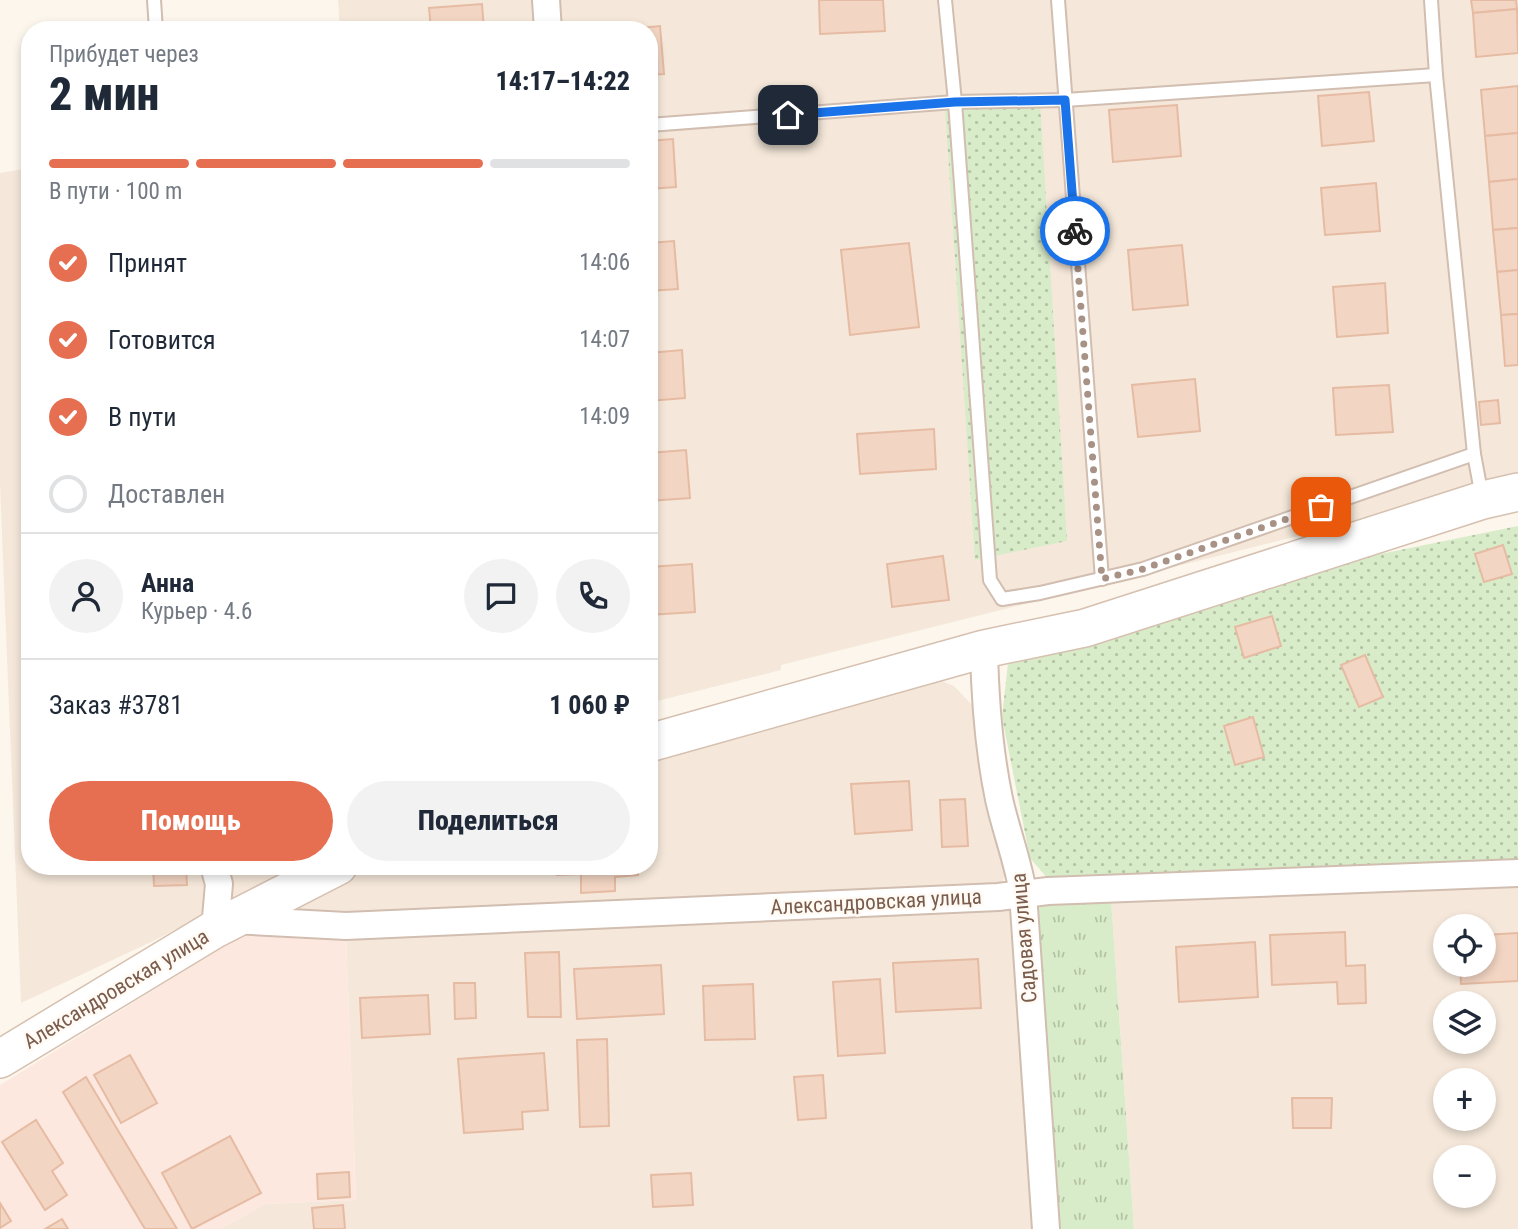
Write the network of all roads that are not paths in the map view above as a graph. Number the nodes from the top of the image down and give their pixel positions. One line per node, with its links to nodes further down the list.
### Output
1 (154, 0): 6 (lane)
2 (546, 0): 7 (street)
3 (945, 0): 10 (lane)
4 (1058, 0): 9 (lane)
5 (1431, 0): 8 (lane)
6 (155, 21)
7 (547, 21)
8 (1436, 75): 9 (lane); 12 (lane)
9 (1065, 100): 10 (lane); 15 (lane)
10 (955, 102): 11 (lane); 15 (lane)
11 (658, 124)
12 (1474, 454): 14 (lane); 15 (lane)
13 (1518, 492): 14 (street)
14 (1483, 500): 16 (street)
15 (1102, 579)
16 (984, 649): 17 (street); 21 (street, Садовая улица)
17 (658, 740)
18 (1518, 873): 21 (street, Александровская улица)
19 (216, 875): 22 (street)
20 (321, 875): 22 (street, Александровская улица)
21 (1023, 893): 22 (street, Александровская улица); 24 (street, Садовая улица)
22 (224, 925): 23 (street, Александровская улица)
23 (0, 1059)
24 (1045, 1229)

